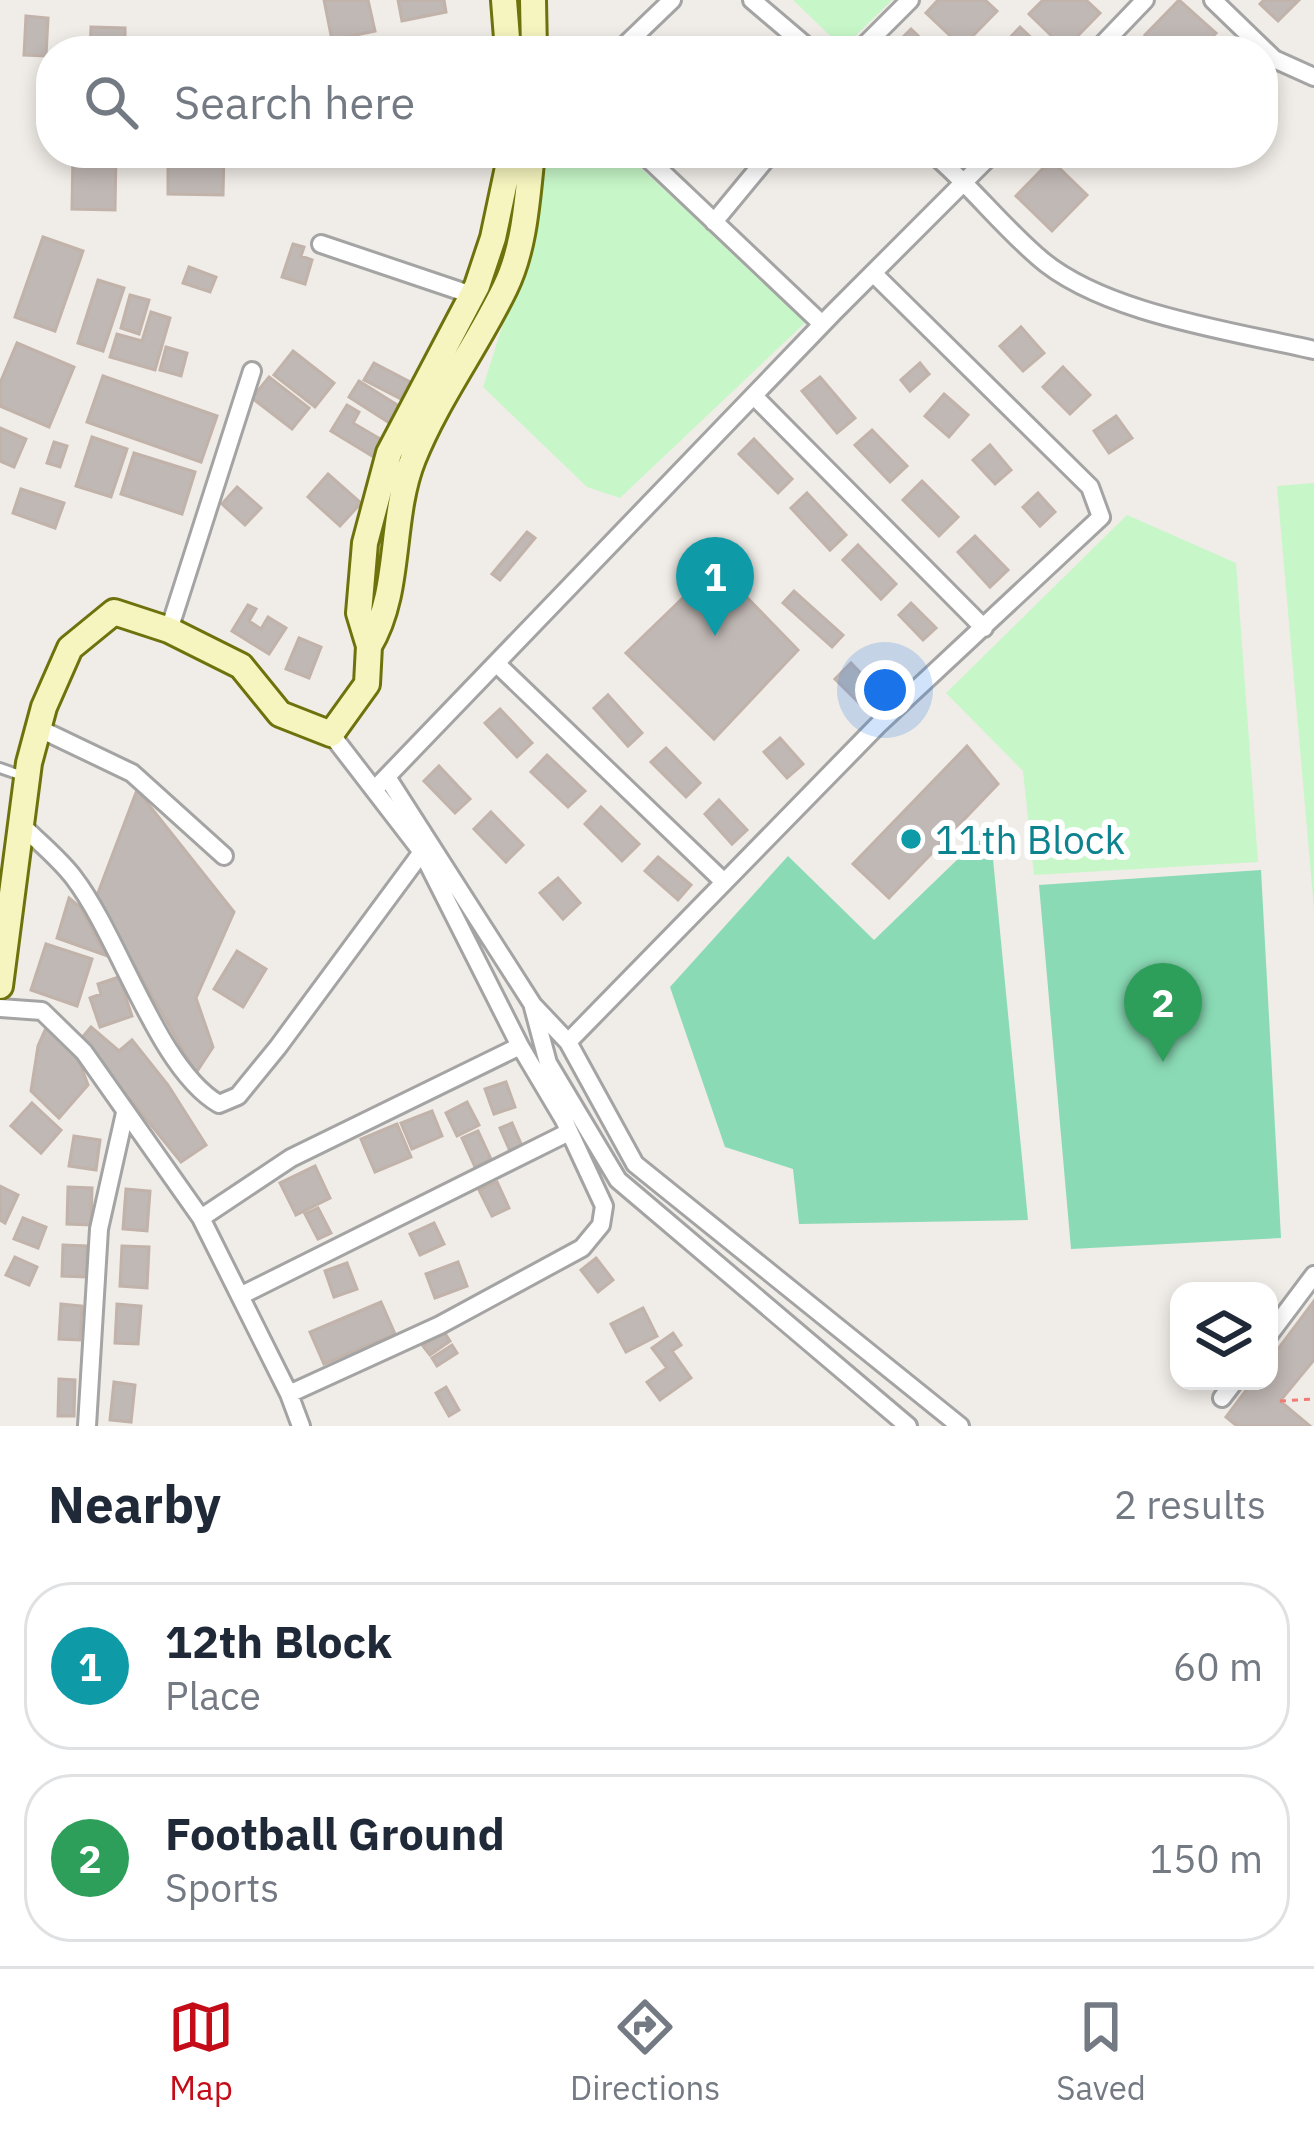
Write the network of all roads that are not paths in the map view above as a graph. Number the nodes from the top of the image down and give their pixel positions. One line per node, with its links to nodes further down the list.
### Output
1 (505, 0): 8 (main road)
2 (533, 0): 9 (main road)
3 (672, 0): 10 (street)
4 (752, 0): 11 (street)
5 (910, 0): 12 (street)
6 (1145, 0): 13 (street)
7 (1213, 0): 14 (street)
8 (507, 36)
9 (534, 36)
10 (635, 36)
11 (794, 36)
12 (874, 36)
13 (1110, 36)
14 (1250, 36)
15 (1278, 61): 16 (street)
16 (1314, 77)
17 (508, 168): 27 (main road)
18 (530, 168): 34 (main road)
19 (658, 168): 24 (street)
20 (759, 168): 24 (street)
21 (950, 168): 23 (street)
22 (978, 168): 23 (street)
23 (965, 181): 26 (street); 29 (street)
24 (714, 222): 28 (street)
25 (321, 244): 27 (street)
26 (873, 273): 28 (street); 32 (street)
27 (472, 295): 34 (main road)
28 (822, 324): 31 (street)
29 (1314, 350)
30 (252, 371): 33 (street)
31 (754, 396): 32 (street); 35 (street)
32 (984, 628): 44 (street)
33 (169, 630): 36 (main road); 37 (main road)
34 (369, 646): 37 (main road)
35 (497, 664): 40 (street); 44 (street)
36 (38, 728): 39 (main road); 43 (street)
37 (332, 734): 40 (street)
38 (0, 768): 39 (lane)
39 (27, 777): 41 (main road)
40 (380, 783): 42 (street); 46 (street)
41 (21, 824): 42 (street); 45 (main road)
42 (422, 852): 49 (street)
43 (224, 856)
44 (724, 882): 48 (street)
45 (0, 986)
46 (533, 1005): 48 (street); 61 (street)
47 (0, 1008): 50 (street)
48 (568, 1042): 62 (street)
49 (520, 1046): 51 (street); 52 (street)
50 (125, 1113): 52 (street); 59 (street)
51 (569, 1132): 54 (street); 57 (street)
52 (201, 1218): 54 (street)
53 (1314, 1275): 55 (street)
54 (240, 1296): 57 (street)
55 (1278, 1323)
56 (1228, 1390): 58 (street)
57 (289, 1394): 60 (street)
58 (1222, 1398)
59 (86, 1426)
60 (302, 1426)
61 (908, 1426)
62 (960, 1426)

